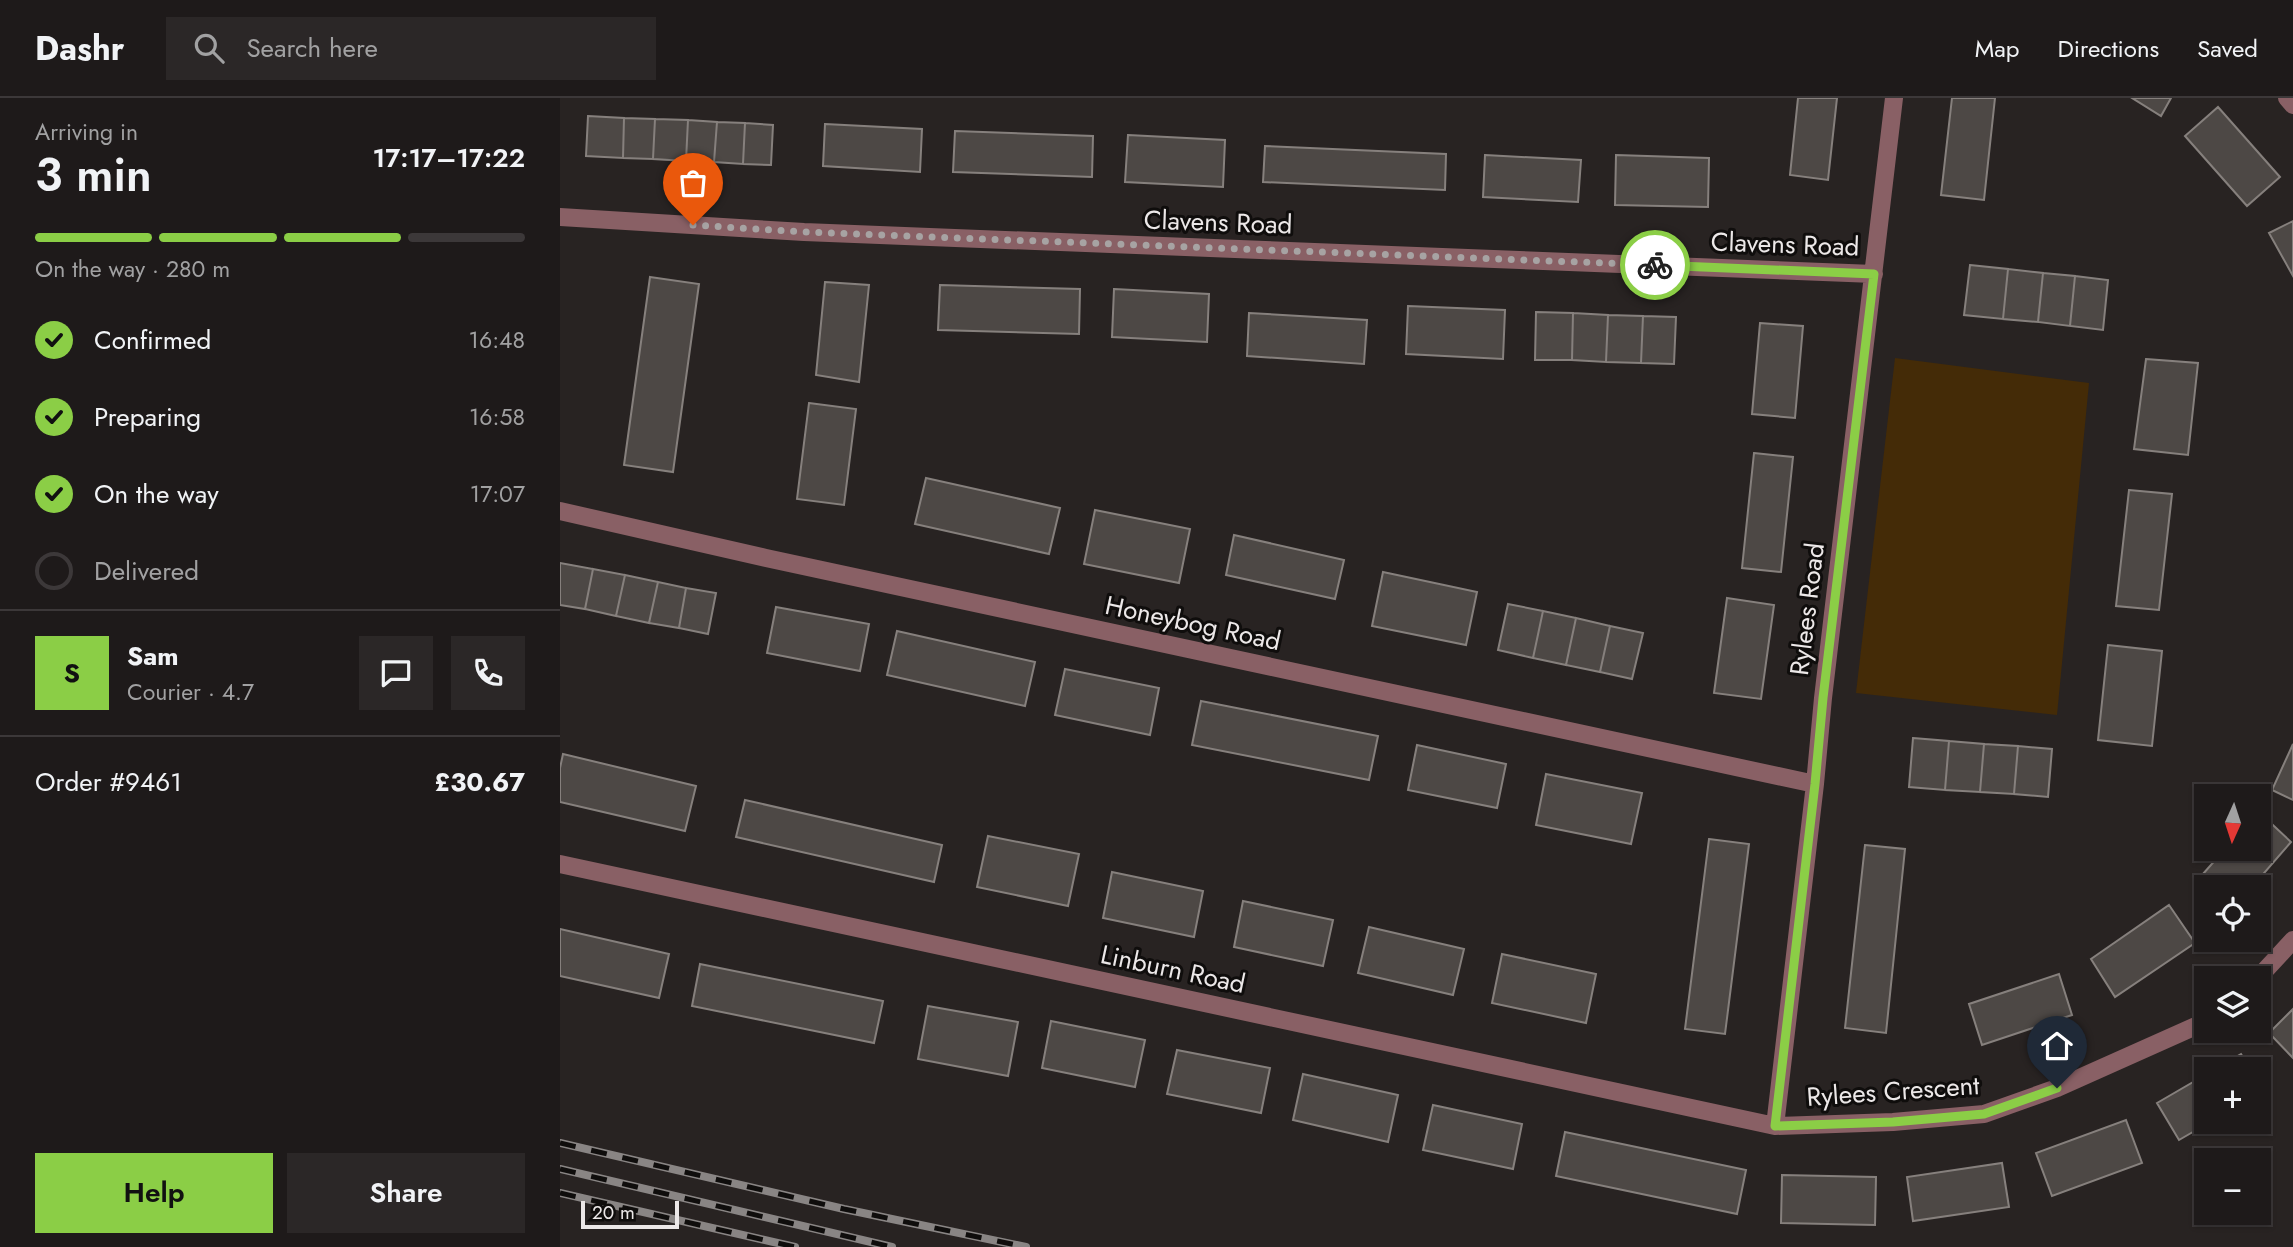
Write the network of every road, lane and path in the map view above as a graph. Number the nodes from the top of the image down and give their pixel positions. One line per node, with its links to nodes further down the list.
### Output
1 (1894, 98): 5 (street, Rylees Road)
2 (2287, 98): 3 (street)
3 (2293, 105)
4 (560, 217): 5 (street, Clavens Road)
5 (1874, 274): 7 (street, Rylees Road)
6 (560, 511): 7 (street, Honeybog Road)
7 (1815, 784): 12 (street, Rylees Road)
8 (560, 864): 12 (street, Linburn Road)
9 (2293, 940): 10 (street)
10 (2269, 966)
11 (2194, 1027): 12 (street, Rylees Crescent)
12 (1775, 1126)

